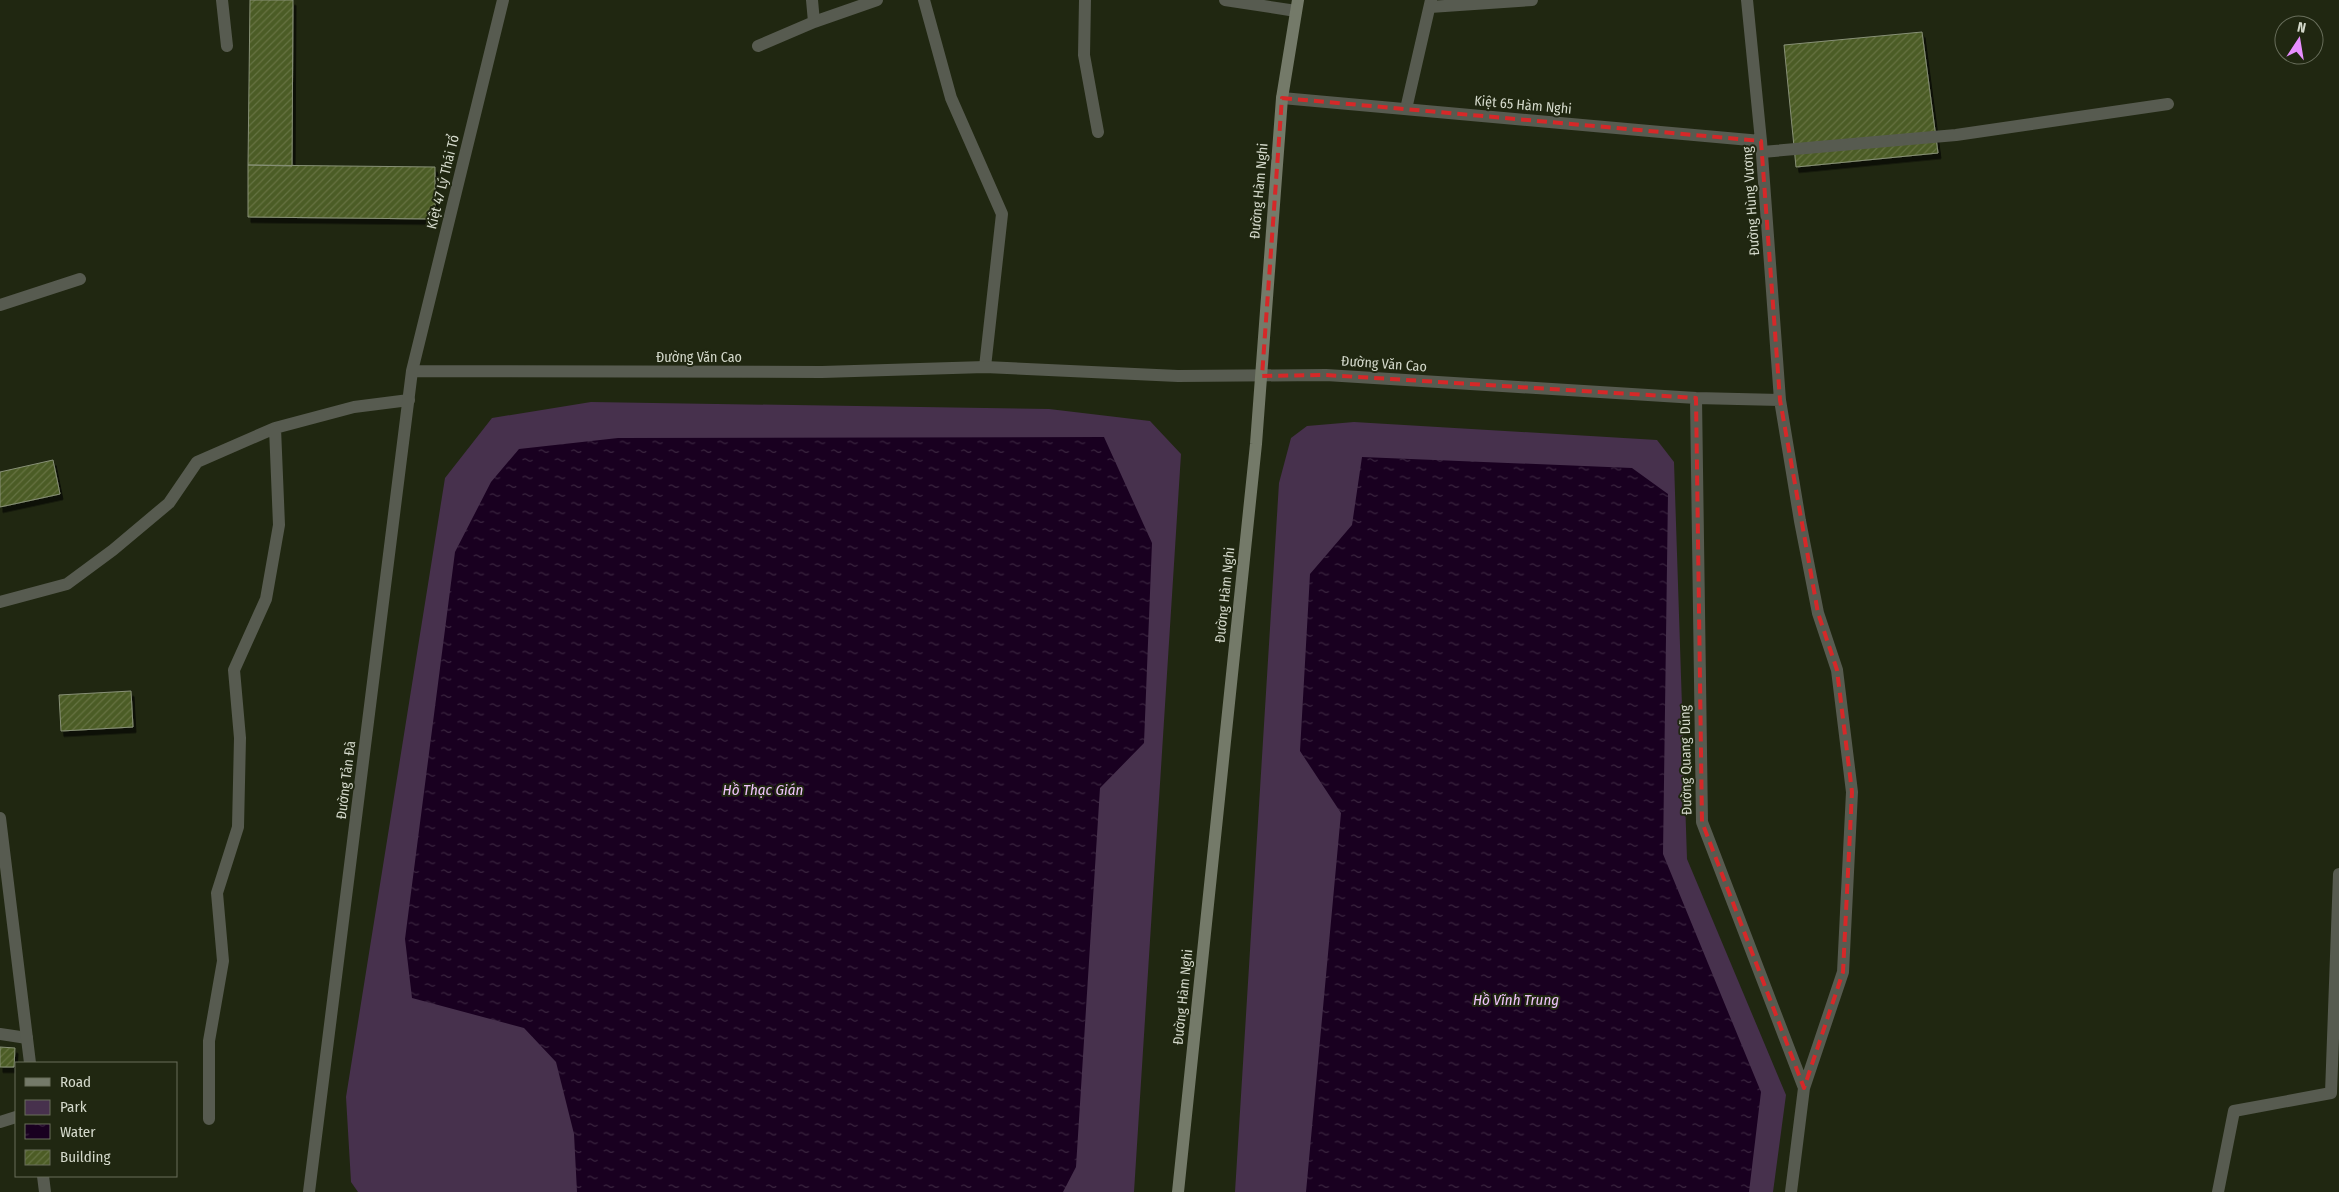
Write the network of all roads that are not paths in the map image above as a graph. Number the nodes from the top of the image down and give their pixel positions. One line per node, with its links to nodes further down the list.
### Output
1 (222, 0): 13 (street)
2 (503, 0): 23 (street, Kiệt 47 Lý Thái Tổ)
3 (812, 0): 12 (street)
4 (877, 0): 12 (street)
5 (924, 0): 22 (street)
6 (1085, 0): 18 (street)
7 (1225, 0): 11 (street)
8 (1532, 0): 10 (street)
9 (1747, 0): 19 (street, Đường Hùng Vương)
10 (1431, 3): 17 (street)
11 (1297, 5): 15 (main road, Đường Hàm Nghi)
12 (814, 22): 14 (street)
13 (228, 46)
14 (758, 46)
15 (1282, 98): 17 (street, Kiệt 65 Hàm Nghi); 24 (main road, Đường Hàm Nghi)
16 (2168, 104): 19 (street, Kiệt 65 Hàm Nghi)
17 (1406, 109): 19 (street, Kiệt 65 Hàm Nghi)
18 (1098, 132)
19 (1762, 146): 27 (street, Đường Hùng Vương)
20 (80, 279): 21 (street)
21 (0, 305)
22 (985, 367): 23 (street, Đường Văn Cao); 24 (street, Đường Văn Cao)
23 (412, 371): 26 (street, Đường Tản Đà)
24 (1262, 376): 25 (street, Đường Văn Cao); 42 (main road, Đường Hàm Nghi)
25 (1696, 398): 27 (street, Đường Văn Cao); 35 (street, Đường Quang Dũng)
26 (408, 400): 28 (street); 41 (street, Đường Tản Đà)
27 (1780, 400): 35 (street, Đường Hùng Vương)
28 (275, 428): 29 (street); 37 (street)
29 (0, 602)
30 (0, 818): 33 (street)
31 (2339, 874): 44 (street)
32 (0, 1034): 33 (street)
33 (27, 1038): 34 (street)
34 (30, 1062)
35 (1804, 1088): 43 (street, Đường Quang Dũng)
36 (15, 1117): 38 (street)
37 (209, 1119)
38 (0, 1122)
39 (43, 1177): 40 (street)
40 (45, 1192)
41 (309, 1192)
42 (1178, 1192)
43 (1791, 1192)
44 (2218, 1192)

